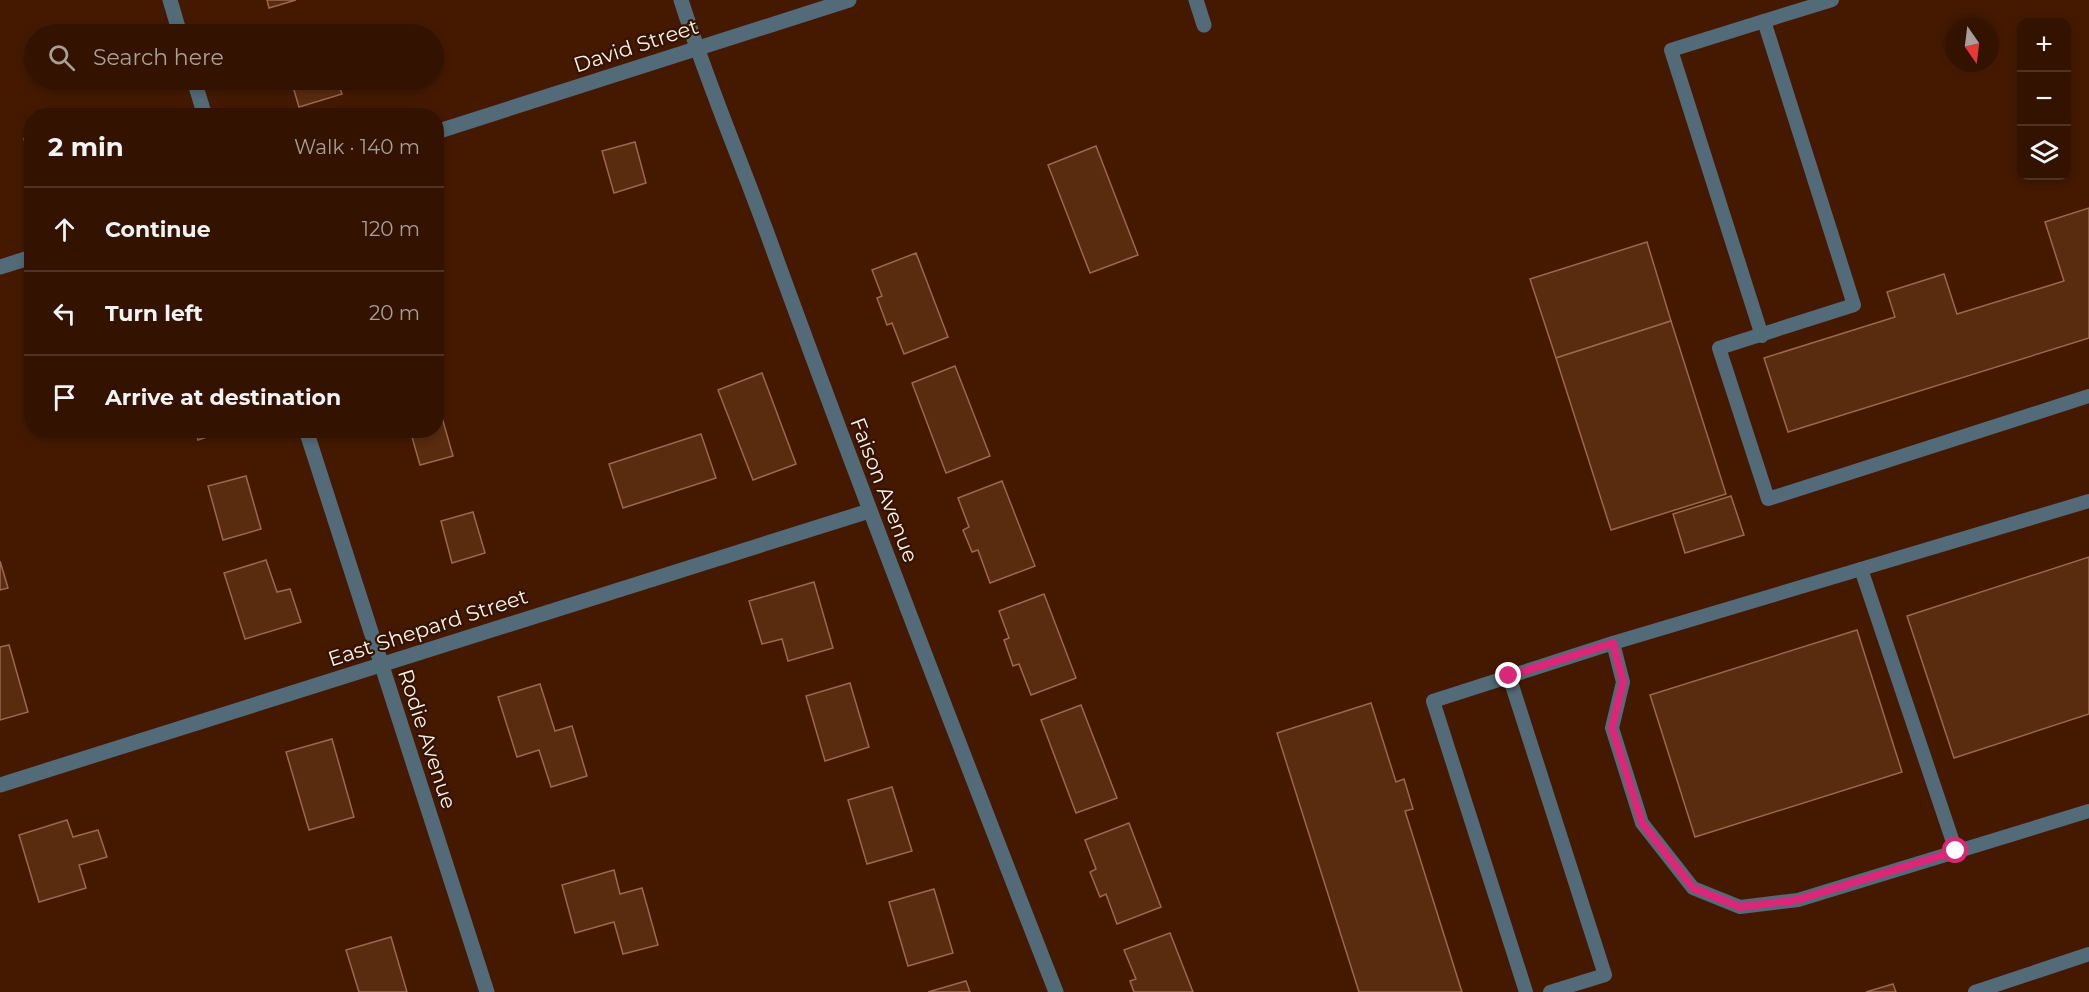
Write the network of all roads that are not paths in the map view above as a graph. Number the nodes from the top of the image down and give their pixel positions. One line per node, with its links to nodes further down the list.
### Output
1 (170, 0): 7 (street)
2 (681, 0): 9 (street, Faison Avenue)
3 (849, 0): 9 (street, David Street)
4 (1196, 0): 8 (street)
5 (1832, 0): 6 (lane)
6 (1764, 21): 15 (lane); 15 (lane)
7 (177, 24)
8 (1204, 25)
9 (696, 49): 12 (street, David Street); 19 (street, Faison Avenue)
10 (197, 90): 11 (street)
11 (203, 108)
12 (444, 129)
13 (24, 260): 14 (street)
14 (0, 267)
15 (1762, 336): 16 (lane)
16 (2089, 396)
17 (309, 438): 22 (street, Rodie Avenue)
18 (2089, 501): 20 (lane)
19 (868, 511): 22 (street, East Shepard Street); 29 (street, Faison Avenue)
20 (1861, 569): 21 (lane); 26 (lane)
21 (1613, 643): 23 (lane); 26 (lane)
22 (381, 665): 24 (street, East Shepard Street); 28 (street, Rodie Avenue)
23 (1509, 676): 30 (lane); 31 (lane)
24 (0, 785)
25 (2089, 811): 26 (lane)
26 (1956, 851)
27 (2089, 954): 32 (lane)
28 (487, 992)
29 (1056, 992)
30 (1526, 992)
31 (1550, 992)
32 (1975, 992)

